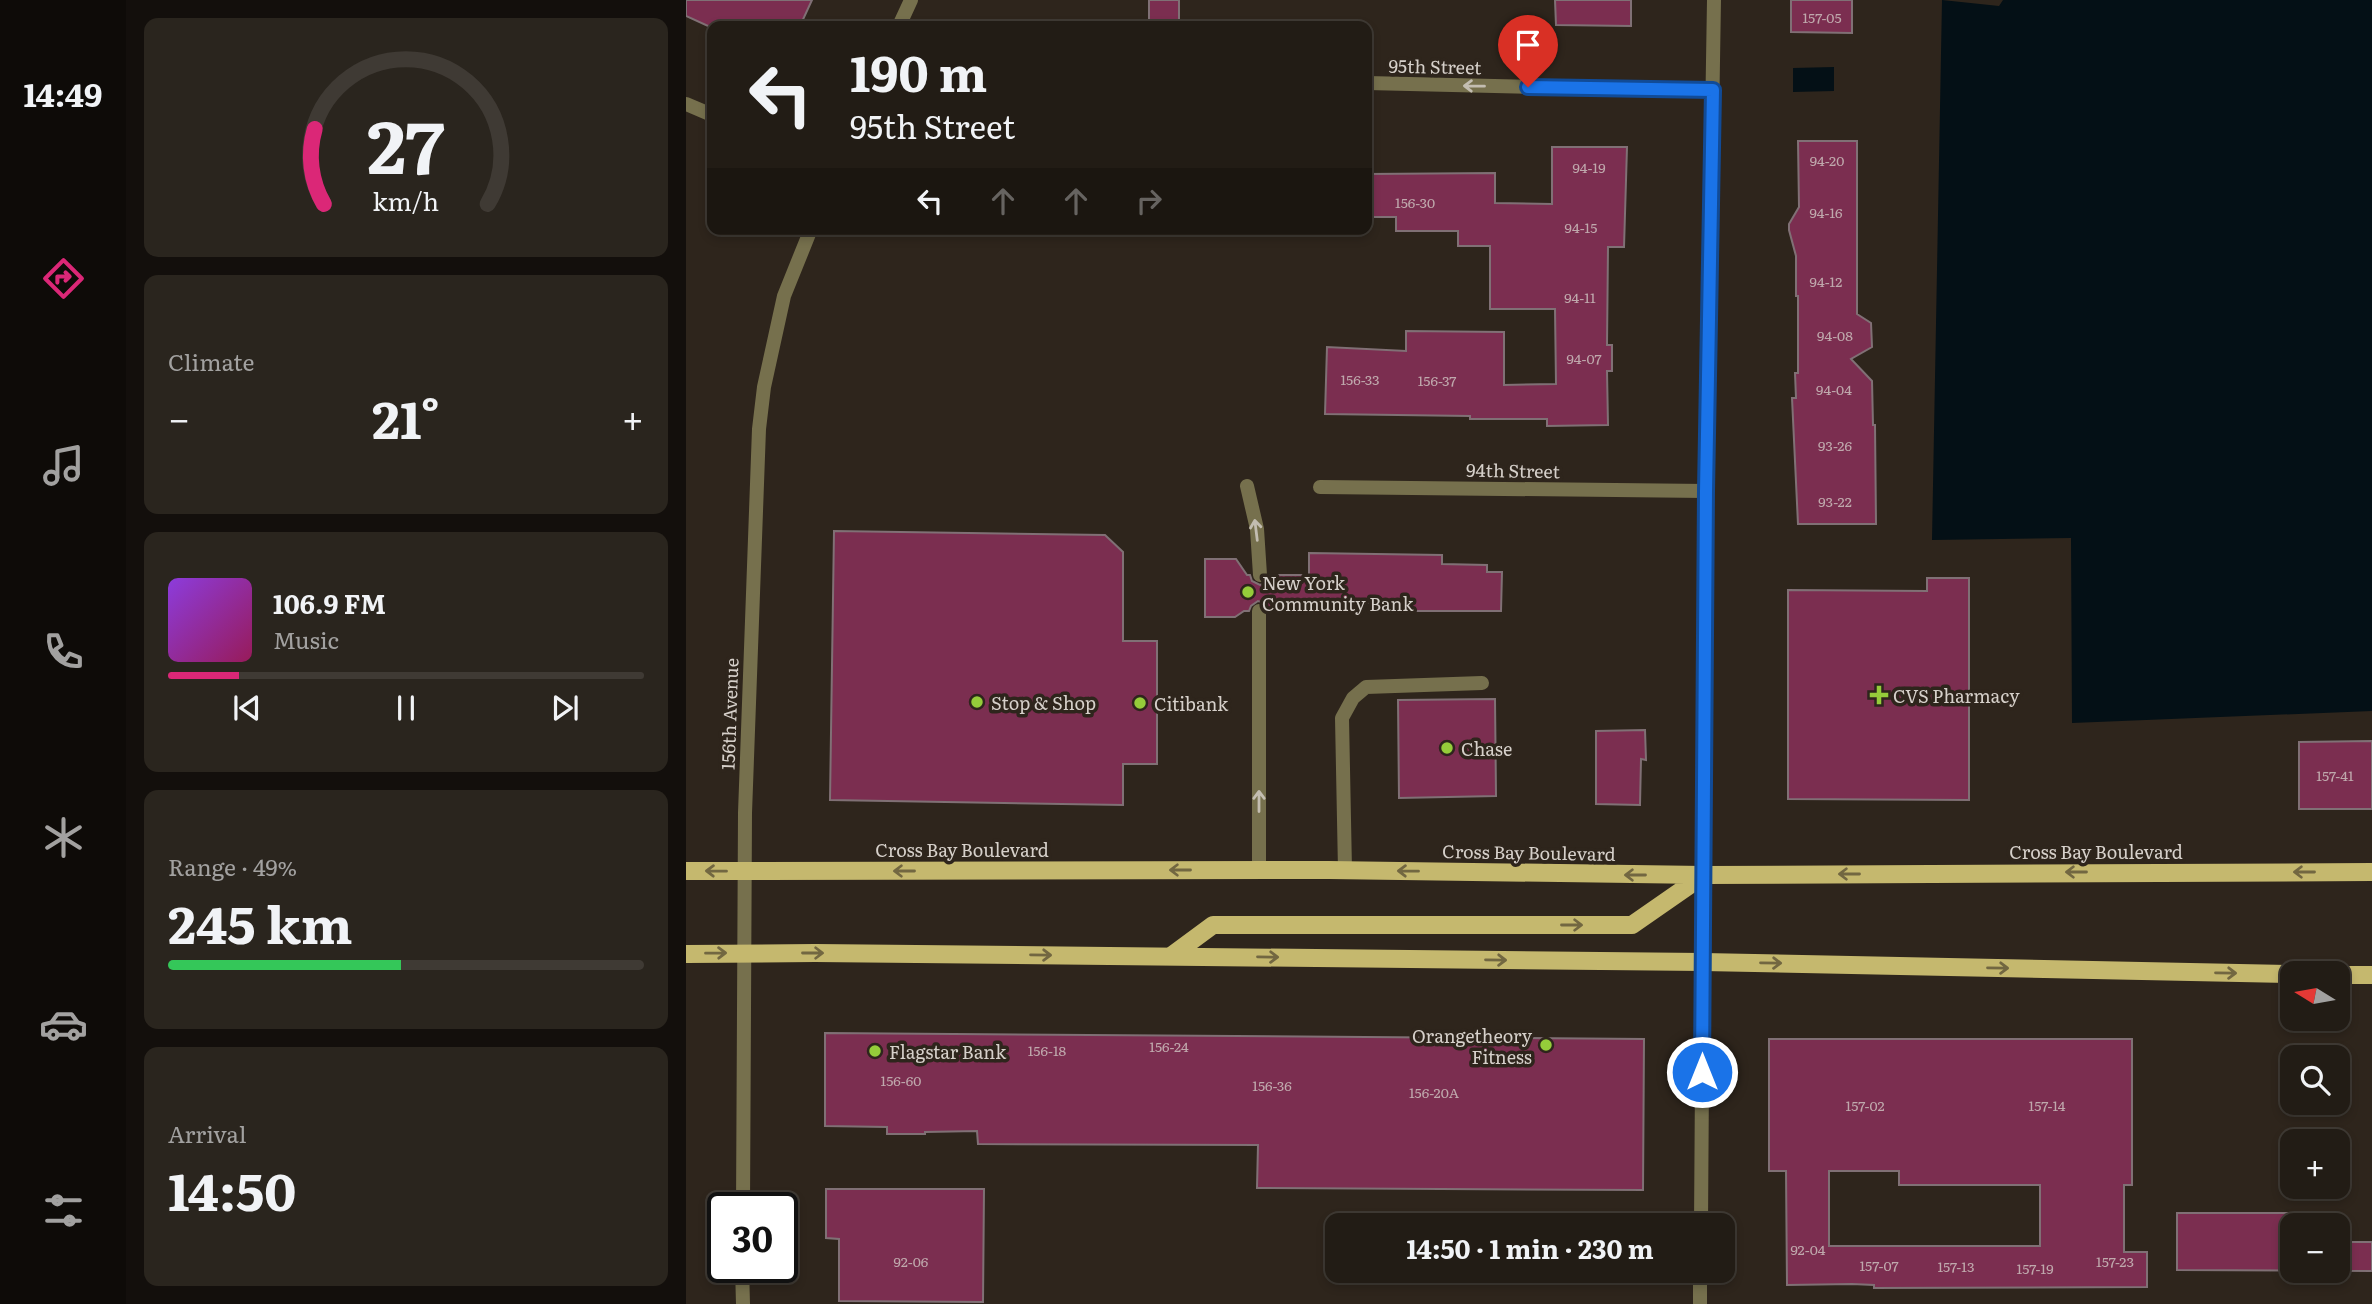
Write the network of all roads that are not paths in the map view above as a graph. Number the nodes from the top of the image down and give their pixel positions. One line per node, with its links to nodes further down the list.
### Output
1 (911, 0): 3 (street)
2 (1714, 0): 5 (street)
3 (901, 21)
4 (1372, 83): 5 (street, 95th Street, one-way to 4)
5 (1713, 90): 11 (street)
6 (686, 104): 7 (street)
7 (707, 114)
8 (809, 235): 18 (street, 156th Avenue)
9 (1247, 486): 12 (street, one-way to 9)
10 (1320, 487): 11 (street, 94th Street)
11 (1706, 491): 20 (street)
12 (1259, 575)
13 (1259, 611): 15 (street, one-way to 13)
14 (1482, 683): 16 (street)
15 (1259, 870): 16 (main road, Cross Bay Boulevard); 18 (main road, Cross Bay Boulevard, one-way to 18)
16 (1346, 870): 20 (main road, Cross Bay Boulevard, one-way to 16)
17 (686, 871): 18 (main road, Cross Bay Boulevard, one-way to 17)
18 (745, 872): 21 (street, 156th Avenue)
19 (2372, 872): 20 (main road, Cross Bay Boulevard, one-way to 20)
20 (1704, 875): 23 (main road, one-way to 20); 24 (street)
21 (745, 953): 22 (main road, one-way to 21); 23 (main road, one-way to 23); 28 (street, 156th Avenue)
22 (686, 954)
23 (1171, 956): 24 (main road, one-way to 24)
24 (1703, 962): 25 (main road, one-way to 25); 29 (street)
25 (2280, 974)
26 (2350, 975): 27 (main road)
27 (2372, 975)
28 (743, 1192)
29 (1701, 1213)
30 (743, 1283): 32 (street)
31 (1700, 1283): 33 (street)
32 (743, 1304)
33 (1700, 1304)

